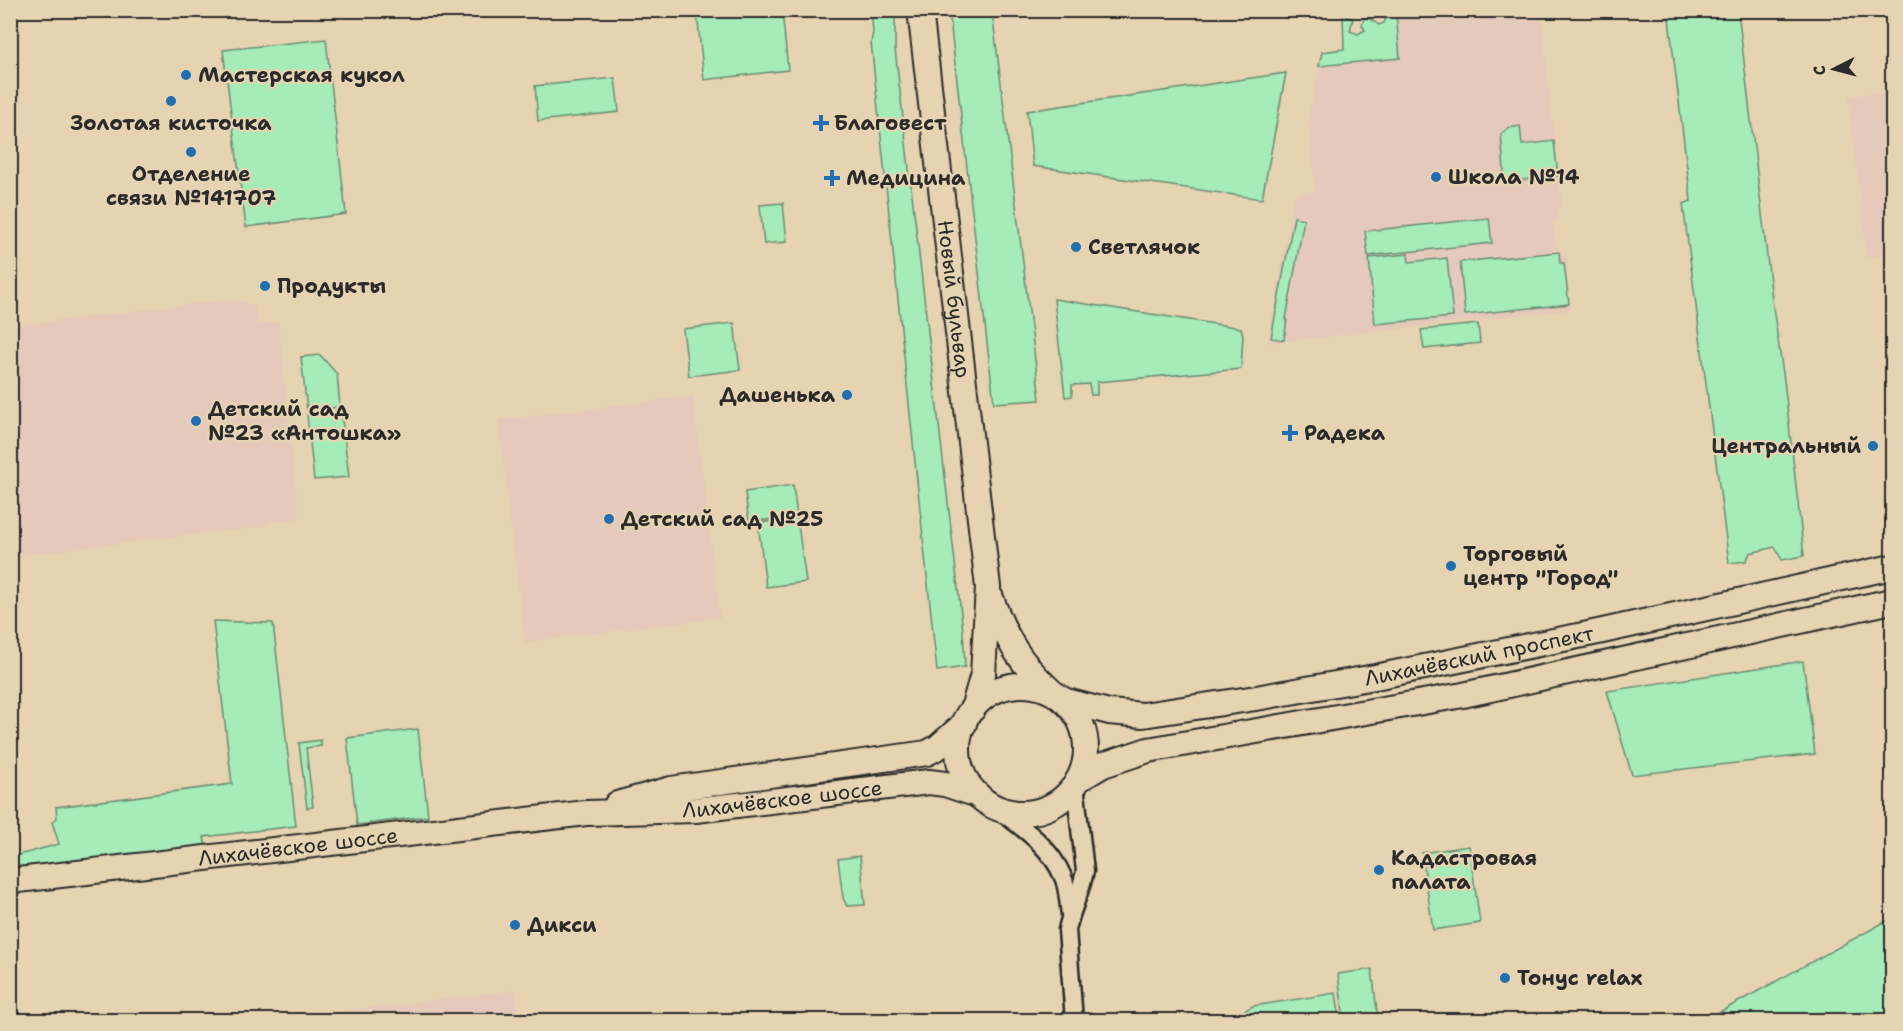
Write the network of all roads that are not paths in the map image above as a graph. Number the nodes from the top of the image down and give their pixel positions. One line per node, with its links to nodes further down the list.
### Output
1 (920, 10): 3 (main road, Новый бульвар)
2 (1893, 567): 5 (main road, Лихачёвский проспект)
3 (988, 587): 5 (main road, Новый бульвар); 6 (main road, Новый бульвар)
4 (1893, 601): 7 (main road, Лихачёвский проспект)
5 (1060, 698): 6 (main road, Лихачёвский проспект); 7 (main road)
6 (968, 717): 8 (main road); 9 (main road, Лихачёвское шоссе)
7 (1077, 782): 8 (main road, Лихачёвский проспект); 11 (street)
8 (986, 801): 9 (main road, Лихачёвское шоссе); 11 (street)
9 (586, 813): 10 (main road, Лихачёвское шоссе)
10 (10, 881)
11 (1070, 915): 12 (street)
12 (1074, 1020)

